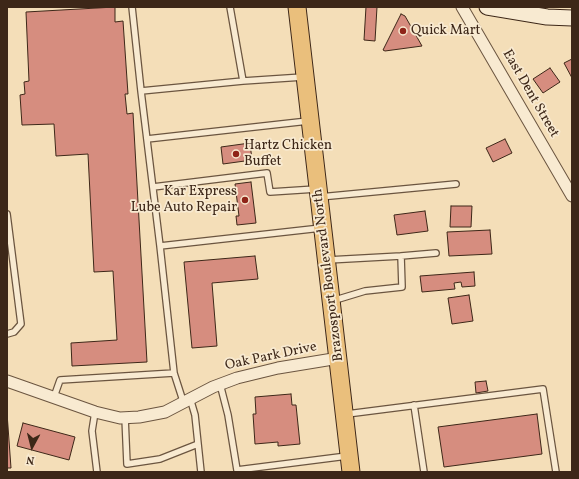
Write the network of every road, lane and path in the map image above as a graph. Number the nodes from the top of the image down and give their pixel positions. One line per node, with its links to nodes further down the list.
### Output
1 (132, 7): 9 (lane)
2 (230, 7): 8 (lane)
3 (297, 7): 7 (main road, Brazosport Boulevard North)
4 (462, 7): 15 (street, East Dent Street)
5 (487, 7): 6 (main road)
6 (572, 18)
7 (305, 77): 8 (lane); 10 (main road, Brazosport Boulevard North)
8 (242, 82): 9 (lane)
9 (141, 91): 11 (lane)
10 (310, 121): 11 (lane); 14 (main road, Brazosport Boulevard North)
11 (147, 139): 13 (lane)
12 (456, 184): 14 (lane)
13 (153, 187): 14 (lane); 18 (lane)
14 (319, 193): 17 (main road, Brazosport Boulevard North)
15 (572, 196)
16 (7, 214): 23 (lane)
17 (323, 228): 18 (lane); 21 (main road, Brazosport Boulevard North)
18 (160, 246): 25 (lane)
19 (436, 253): 20 (lane)
20 (401, 256): 21 (lane); 22 (lane)
21 (327, 260): 22 (main road, Brazosport Boulevard North)
22 (332, 301): 24 (main road, Brazosport Boulevard North)
23 (7, 334)
24 (339, 358): 27 (street, Oak Park Drive); 32 (main road, Brazosport Boulevard North)
25 (174, 373): 28 (lane); 29 (lane)
26 (7, 381): 28 (street, Oak Park Drive)
27 (220, 384): 29 (street, Oak Park Drive); 35 (lane)
28 (54, 397): 31 (street, Oak Park Drive)
29 (187, 400): 33 (street, Oak Park Drive); 34 (lane)
30 (414, 405): 32 (lane); 38 (lane); 39 (lane)
31 (95, 412): 33 (street, Oak Park Drive); 36 (lane)
32 (345, 414): 35 (main road, Brazosport Boulevard North)
33 (125, 418): 34 (lane)
34 (198, 444): 37 (lane)
35 (350, 464)
36 (97, 472)
37 (201, 472)
38 (424, 472)
39 (556, 472)

